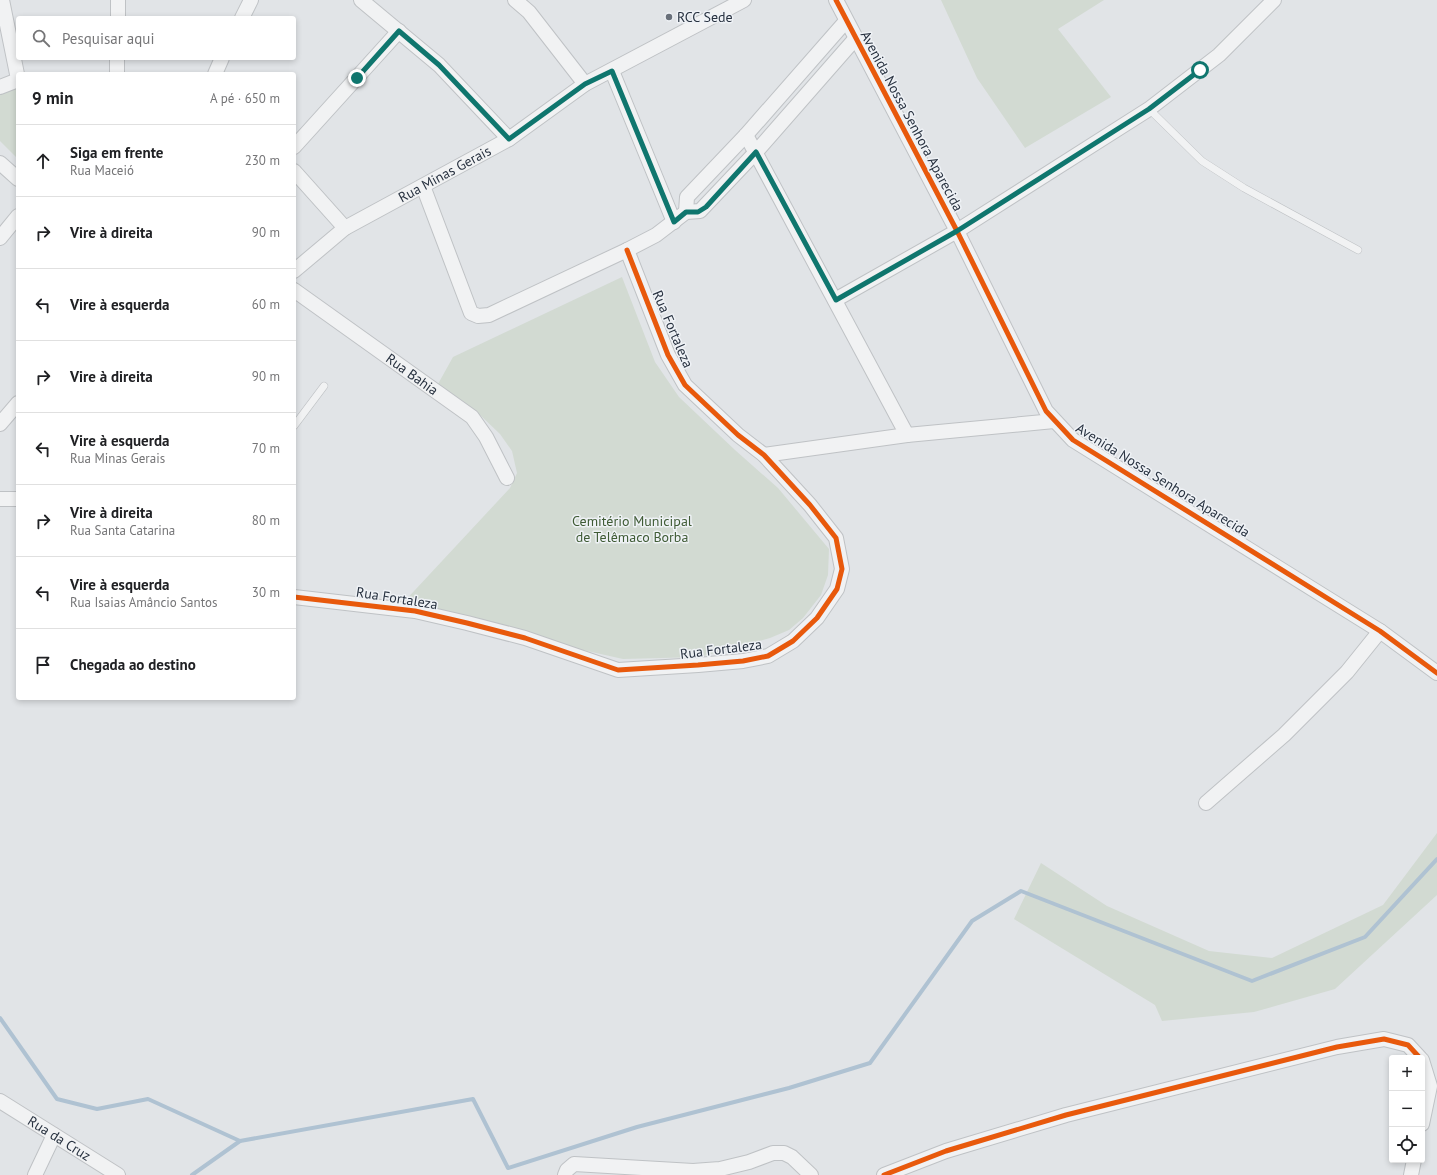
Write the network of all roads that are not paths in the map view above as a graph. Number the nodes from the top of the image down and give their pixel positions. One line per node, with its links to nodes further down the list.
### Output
1 (2, 0): 17 (street)
2 (118, 0): 9 (street)
3 (251, 0): 10 (street)
4 (361, 0): 12 (street)
5 (515, 0): 21 (street)
6 (744, 0): 16 (street, Rua Minas Gerais)
7 (836, 0): 11 (street, Avenida Nossa Senhora Aparecida)
8 (1274, 0): 23 (street)
9 (118, 16)
10 (243, 16)
11 (846, 20): 13 (street, Avenida Nossa Senhora Aparecida); 24 (street)
12 (399, 31): 25 (street); 26 (street)
13 (855, 39): 27 (street); 36 (street, Avenida Nossa Senhora Aparecida)
14 (117, 60): 18 (street)
15 (221, 60): 19 (street)
16 (612, 71): 21 (street, Rua Minas Gerais); 34 (street)
17 (16, 72)
18 (117, 72)
19 (215, 72)
20 (16, 81): 22 (street)
21 (585, 84): 25 (street, Rua Minas Gerais)
22 (0, 87)
23 (1149, 109): 36 (street); 39 (lane)
24 (746, 135): 27 (street); 32 (street)
25 (509, 139): 31 (street, Rua Minas Gerais)
26 (296, 145)
27 (756, 152): 32 (street); 42 (street)
28 (0, 164): 30 (street)
29 (296, 173): 35 (street)
30 (16, 177)
31 (423, 186): 35 (street, Rua Minas Gerais); 38 (street)
32 (686, 212): 34 (street)
33 (16, 218): 37 (street)
34 (674, 222): 38 (street)
35 (345, 228): 40 (street, Rua Minas Gerais)
36 (957, 231): 42 (street); 45 (street, Avenida Nossa Senhora Aparecida)
37 (0, 238)
38 (627, 250): 49 (street, Rua Fortaleza)
39 (1358, 250)
40 (296, 269)
41 (296, 291): 50 (street, Rua Bahia)
42 (836, 300): 48 (street)
43 (324, 386): 46 (lane)
44 (16, 405): 47 (street)
45 (1054, 421): 48 (street); 54 (street, Avenida Nossa Senhora Aparecida)
46 (296, 423)
47 (0, 424)
48 (907, 435): 49 (street)
49 (764, 455): 53 (street, Rua Fortaleza)
50 (507, 478)
51 (0, 499): 52 (street)
52 (16, 501)
53 (296, 597)
54 (1380, 631): 55 (street, Avenida Nossa Senhora Aparecida); 56 (street)
55 (1437, 673)
56 (1206, 803)
57 (1417, 1055): 69 (street)
58 (1425, 1071): 60 (street)
59 (0, 1101): 61 (street, Rua da Cruz)
60 (1425, 1110)
61 (54, 1135): 65 (street); 66 (street, Rua da Cruz)
62 (1413, 1163): 70 (street)
63 (748, 1168): 64 (street); 68 (street)
64 (656, 1172): 67 (street)
65 (35, 1175)
66 (118, 1175)
67 (565, 1175)
68 (811, 1175)
69 (884, 1175)
70 (1411, 1175)

